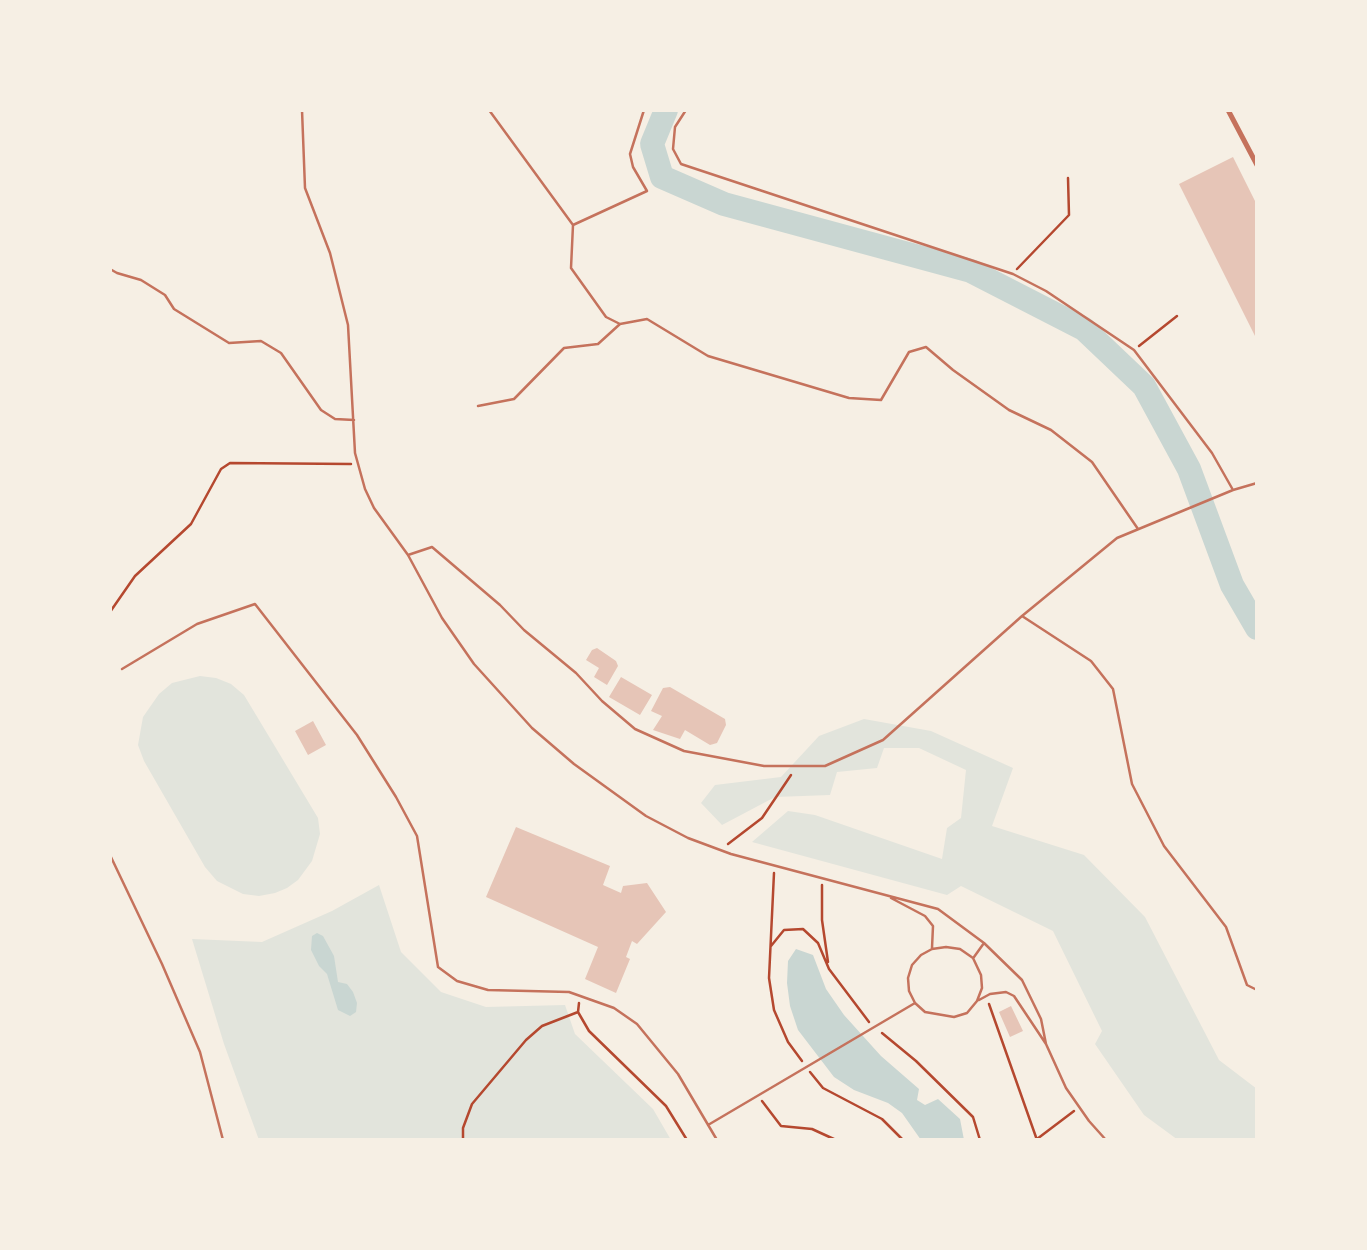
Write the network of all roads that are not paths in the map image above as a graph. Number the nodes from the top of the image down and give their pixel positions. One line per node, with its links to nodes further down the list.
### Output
1 (302, 110): 11 (lane)
2 (489, 110): 7 (lane)
3 (644, 110): 7 (lane)
4 (686, 110): 13 (lane)
5 (1228, 110): 6 (street)
6 (1257, 165)
7 (573, 225): 9 (lane)
8 (110, 269): 11 (lane)
9 (620, 324): 10 (lane); 14 (lane)
10 (478, 407)
11 (354, 421): 15 (lane)
12 (1257, 482): 13 (lane)
13 (1233, 489): 14 (lane)
14 (1138, 529): 16 (lane)
15 (408, 555): 16 (lane); 19 (lane)
16 (1021, 616): 23 (lane)
17 (122, 669): 27 (lane)
18 (110, 855): 28 (lane)
19 (888, 896): 20 (lane); 21 (lane)
20 (984, 943): 22 (lane); 26 (lane)
21 (932, 949): 22 (lane); 25 (lane)
22 (973, 958): 24 (lane)
23 (1257, 990)
24 (977, 1001): 25 (lane); 26 (lane)
25 (915, 1003): 27 (lane)
26 (1046, 1044): 30 (lane)
27 (708, 1125): 29 (lane)
28 (223, 1140)
29 (717, 1140)
30 (1106, 1140)

